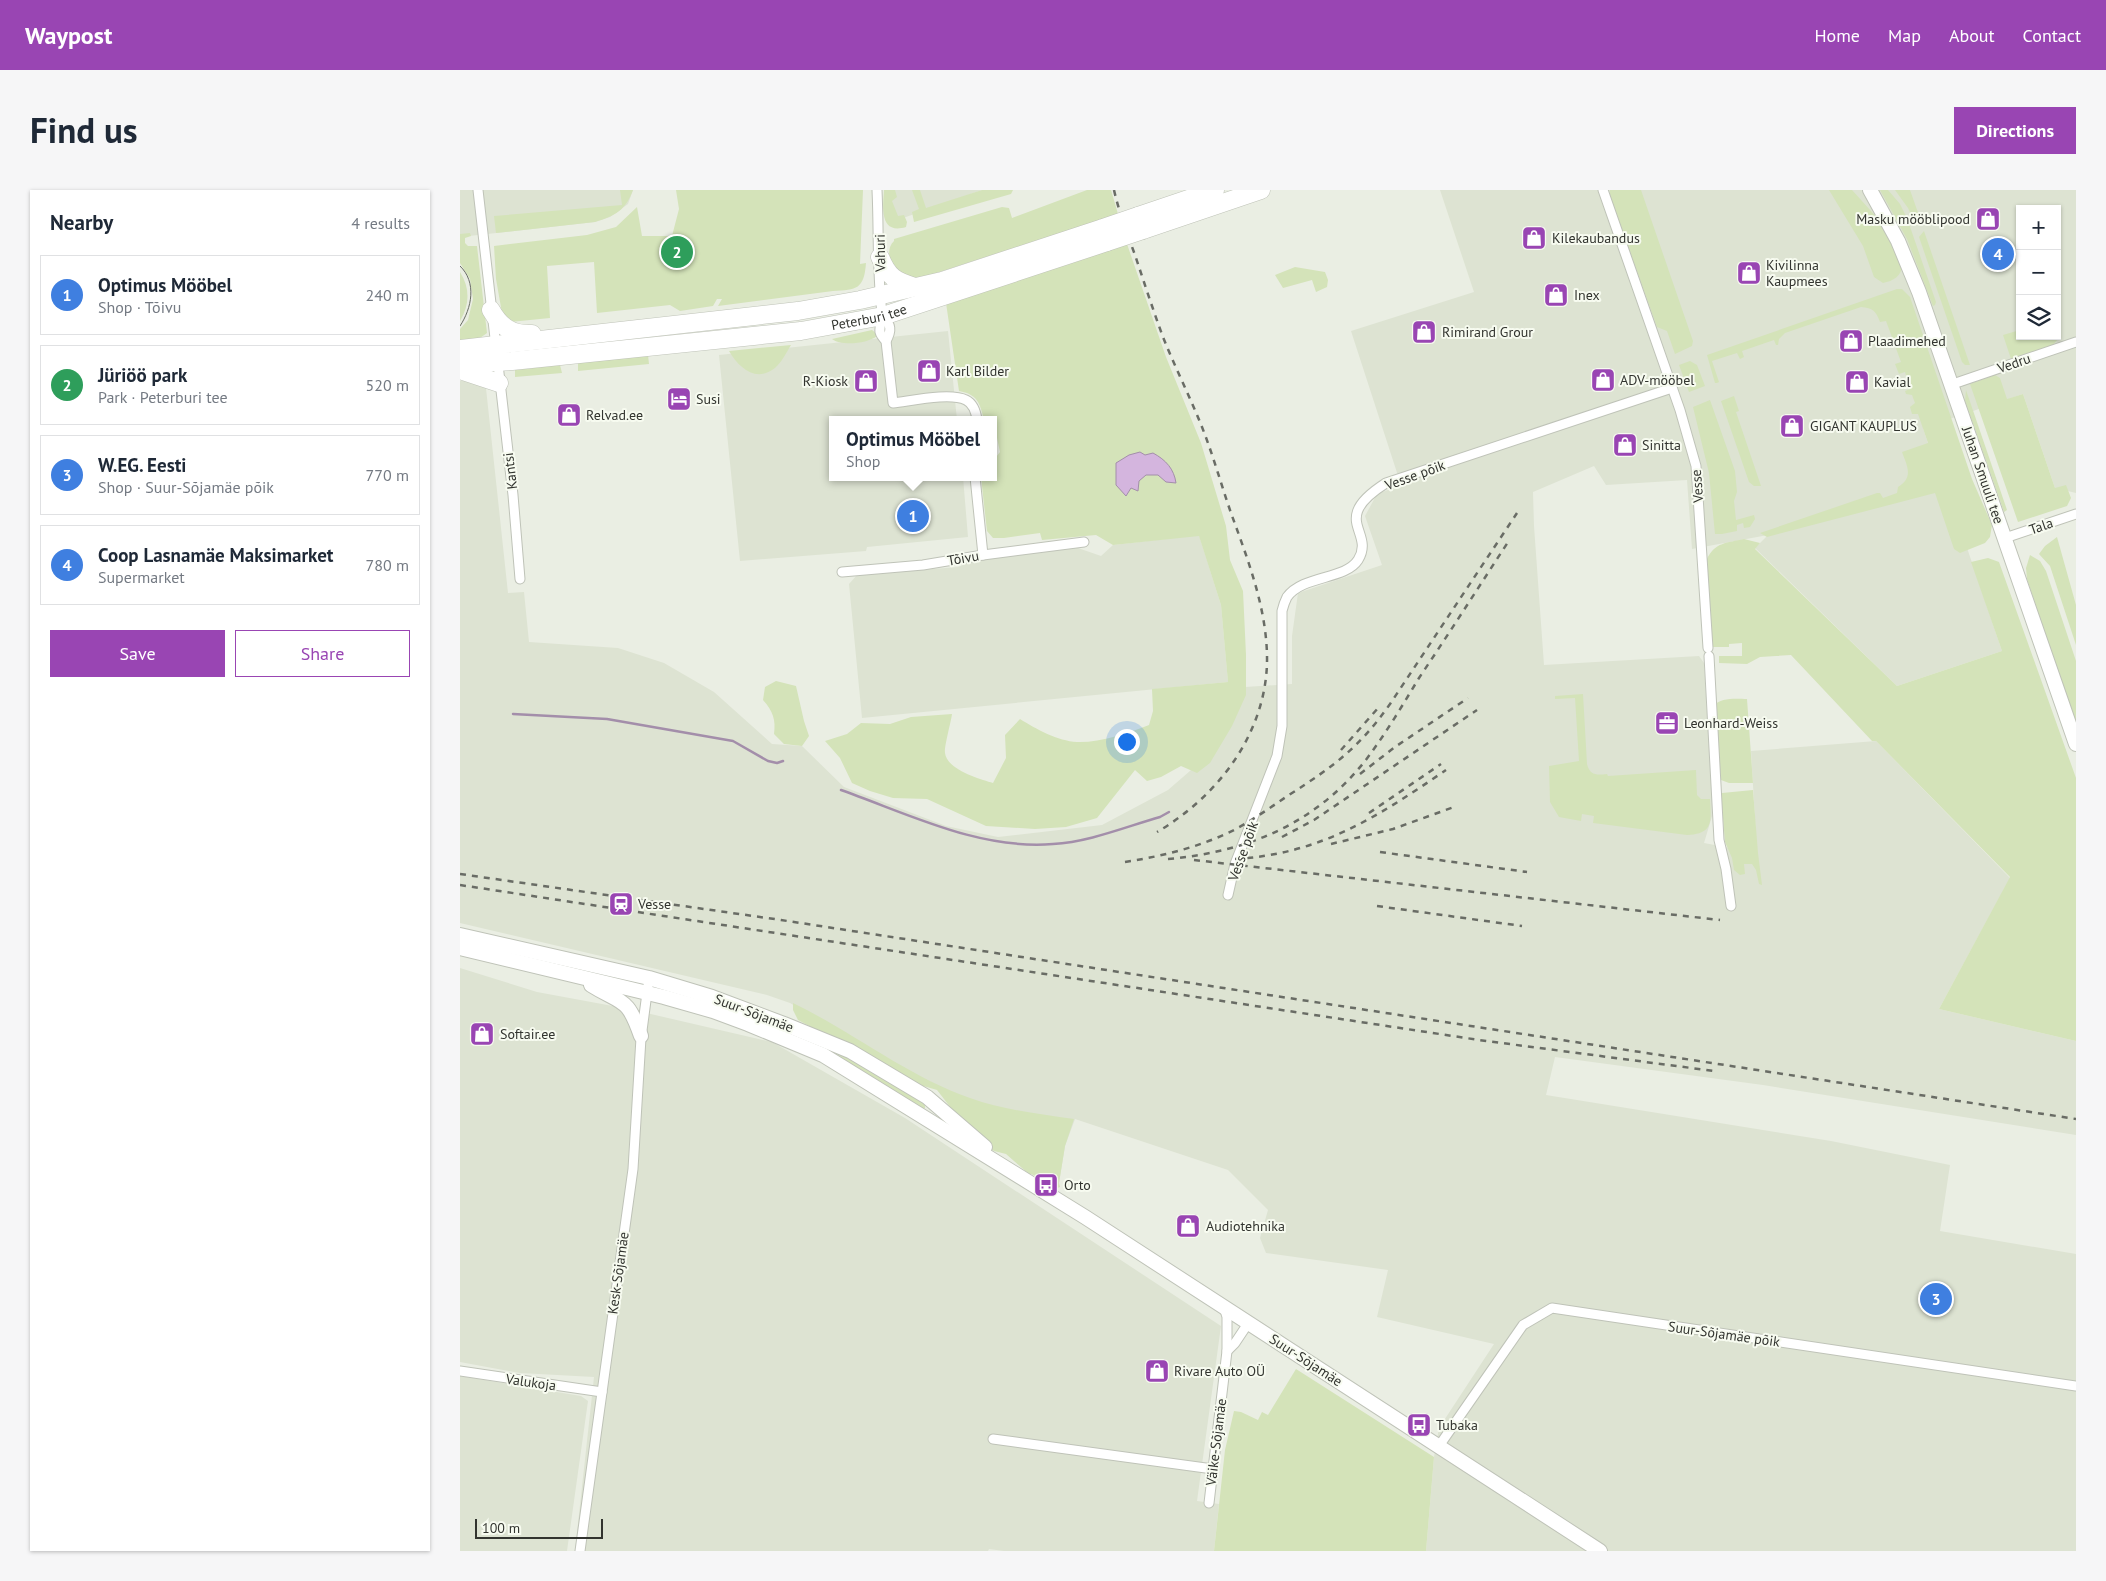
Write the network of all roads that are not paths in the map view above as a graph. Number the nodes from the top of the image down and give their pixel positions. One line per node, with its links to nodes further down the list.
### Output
1 (478, 190): 14 (street, Kantsi)
2 (877, 190): 11 (street, Vahuri)
3 (1215, 190): 9 (highway, Peterburi tee)
4 (1261, 190): 9 (highway, Peterburi tee)
5 (1603, 190): 24 (street, Vesse)
6 (1861, 190): 8 (main road, Juhan Smuuli tee)
7 (1870, 190): 8 (main road, Juhan Smuuli tee)
8 (1881, 210): 23 (main road, Juhan Smuuli tee)
9 (1141, 223): 10 (highway, Peterburi tee, bridge)
10 (1105, 235): 12 (highway, Peterburi tee); 15 (highway, Peterburi tee)
11 (880, 257): 12 (highway); 13 (street, Vahuri)
12 (915, 287): 13 (highway, Peterburi tee)
13 (879, 296): 15 (street, Vahuri); 16 (highway, Peterburi tee)
14 (491, 310): 16 (highway); 19 (street, Kantsi)
15 (883, 316): 19 (highway, Peterburi tee); 25 (street, Vahuri)
16 (575, 336): 19 (highway, Peterburi tee)
17 (2076, 342): 23 (street, Vedru)
18 (460, 349): 19 (highway, Peterburi tee)
19 (496, 354): 20 (highway, Peterburi tee); 22 (street, Kantsi)
20 (460, 364)
21 (460, 370): 22 (highway)
22 (499, 383): 32 (street, Kantsi)
23 (1953, 384): 28 (main road, Juhan Smuuli tee)
24 (1672, 388): 34 (street, Vesse põik); 35 (street, Vesse)
25 (976, 416)
26 (975, 481): 30 (street)
27 (2076, 514): 28 (street, Tala)
28 (2005, 538): 33 (main road, Juhan Smuuli tee)
29 (1084, 542): 30 (street, Tõivu)
30 (983, 555): 31 (street, Tõivu)
31 (842, 572)
32 (520, 579)
33 (2076, 744)
34 (1228, 895)
35 (1730, 906)
36 (460, 935): 39 (main road, Suur-Sõjamäe)
37 (460, 948): 38 (main road, Suur-Sõjamäe)
38 (575, 976): 40 (main road, Suur-Sõjamäe); 41 (main road)
39 (649, 978): 40 (street, Kesk-Sõjamäe); 42 (main road, Suur-Sõjamäe)
40 (647, 993): 41 (street, Kesk-Sõjamäe); 43 (main road, Suur-Sõjamäe)
41 (641, 1036): 50 (street, Kesk-Sõjamäe)
42 (938, 1106): 43 (main road); 44 (main road, Suur-Sõjamäe)
43 (929, 1121): 44 (main road, Suur-Sõjamäe)
44 (1012, 1170): 45 (main road, Suur-Sõjamäe)
45 (1224, 1307): 46 (main road, Suur-Sõjamäe); 47 (street, Väike-Sõjamäe)
46 (1248, 1322): 47 (street); 52 (main road, Suur-Sõjamäe)
47 (1227, 1351): 53 (street, Väike-Sõjamäe)
48 (460, 1371): 50 (street, Valukoja)
49 (2076, 1386): 52 (street, Suur-Sõjamäe põik)
50 (602, 1392): 55 (street, Kesk-Sõjamäe)
51 (993, 1439): 53 (street)
52 (1439, 1446): 56 (main road, Suur-Sõjamäe)
53 (1213, 1469): 54 (street, Väike-Sõjamäe)
54 (1209, 1503)
55 (580, 1551)
56 (1600, 1551)

